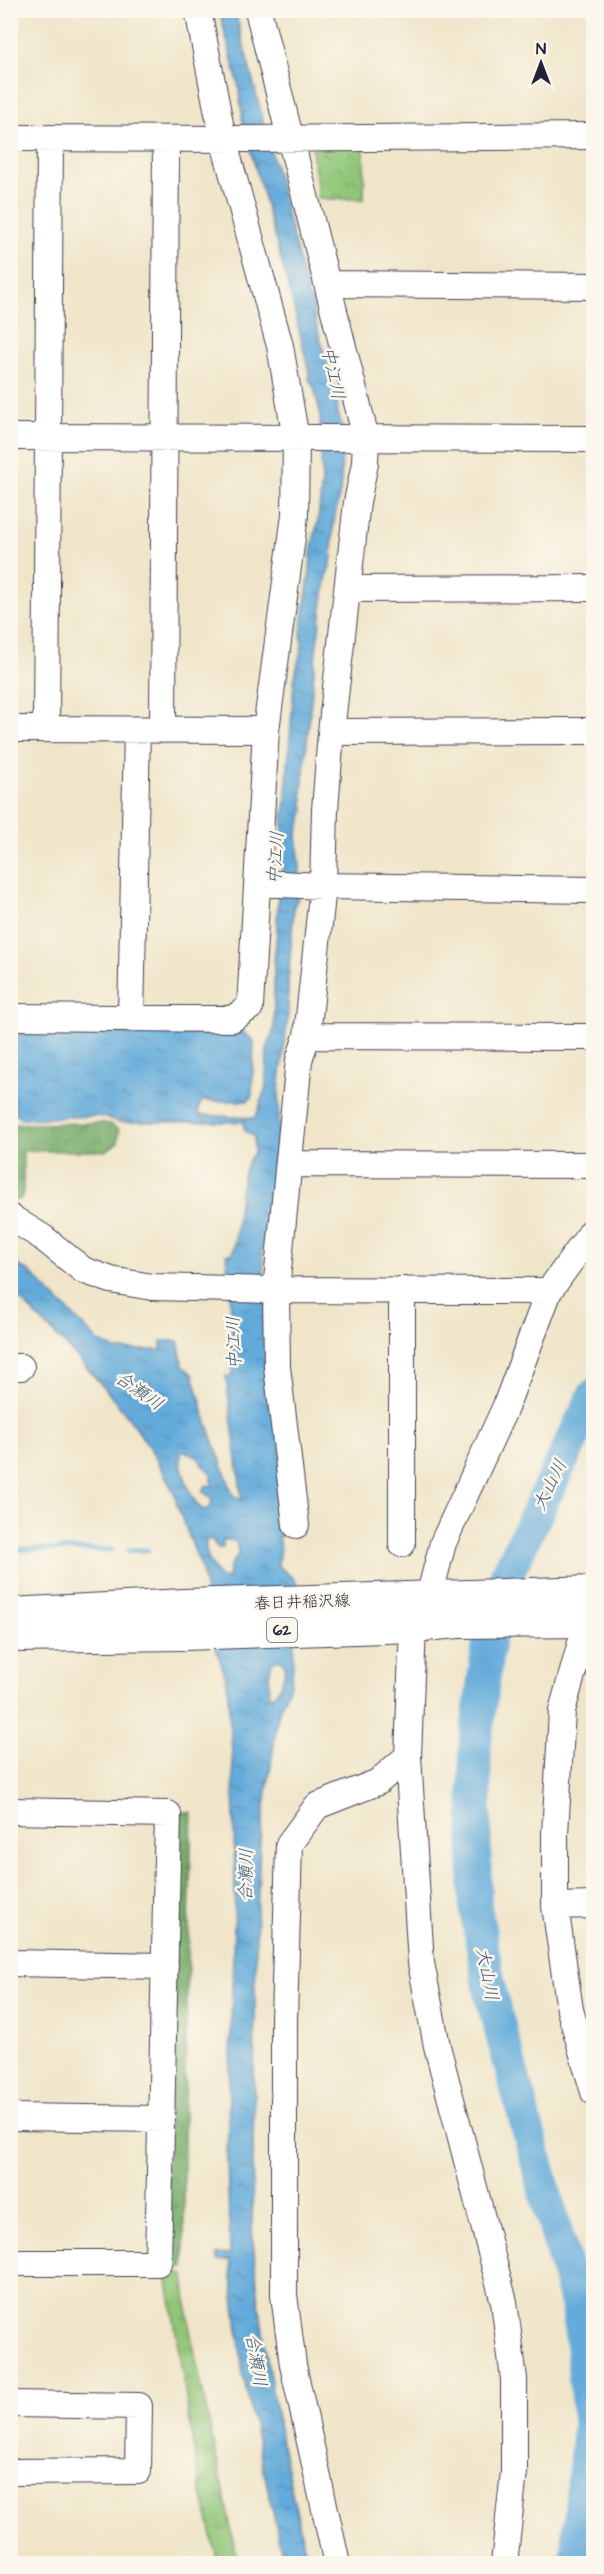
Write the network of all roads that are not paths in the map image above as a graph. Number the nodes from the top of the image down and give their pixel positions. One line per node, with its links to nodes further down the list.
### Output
1 (198, 10): 8 (street)
2 (258, 10): 4 (street)
3 (594, 136): 4 (street)
4 (284, 137): 8 (street); 9 (street)
5 (10, 138): 6 (street)
6 (50, 138): 7 (street); 12 (street)
7 (166, 139): 8 (street); 13 (street)
8 (230, 139): 15 (street)
9 (328, 284): 10 (street); 14 (street)
10 (594, 286)
11 (10, 437): 12 (street)
12 (48, 437): 13 (street); 20 (street)
13 (165, 438): 15 (street); 22 (street)
14 (362, 438): 15 (street); 16 (street); 18 (street)
15 (302, 439): 23 (street)
16 (594, 439)
17 (594, 588): 18 (street)
18 (348, 589): 25 (street)
19 (10, 729): 20 (street)
20 (46, 729): 21 (street)
21 (136, 730): 22 (street); 30 (street)
22 (163, 730): 23 (street)
23 (266, 730): 26 (street)
24 (594, 731): 25 (street)
25 (331, 732): 27 (street)
26 (259, 883): 27 (street); 30 (street)
27 (322, 886): 28 (street); 31 (street)
28 (594, 890)
29 (10, 1017): 30 (street)
30 (131, 1018)
31 (307, 1036): 32 (street); 33 (street)
32 (594, 1037)
33 (289, 1164): 34 (street); 37 (street)
34 (594, 1165)
35 (10, 1217): 37 (street)
36 (594, 1229): 39 (street)
37 (273, 1290): 38 (street); 40 (street)
38 (402, 1290): 39 (street); 41 (street)
39 (549, 1291): 42 (street)
40 (296, 1525)
41 (402, 1544)
42 (449, 1605): 43 (main road, 春日井稲沢線 / 62); 44 (main road, 春日井稲沢線 / 62); 47 (main road, 春日井稲沢線 / 62)
43 (592, 1608): 52 (street)
44 (378, 1613): 46 (main road, 春日井稲沢線 / 62); 47 (main road, 春日井稲沢線 / 62)
45 (10, 1614): 46 (main road, 春日井稲沢線 / 62)
46 (184, 1619): 48 (main road, 春日井稲沢線 / 62)
47 (413, 1626): 49 (street)
48 (10, 1636)
49 (408, 1756): 61 (street); 62 (street)
50 (10, 1811): 54 (street)
51 (594, 1905): 52 (street)
52 (555, 1906): 55 (street)
53 (10, 1963): 54 (street)
54 (165, 1966): 57 (street)
55 (594, 2092)
56 (10, 2117): 57 (street)
57 (162, 2119): 58 (street)
58 (10, 2263)
59 (10, 2404): 60 (street)
60 (10, 2472)
61 (337, 2564)
62 (504, 2564)

